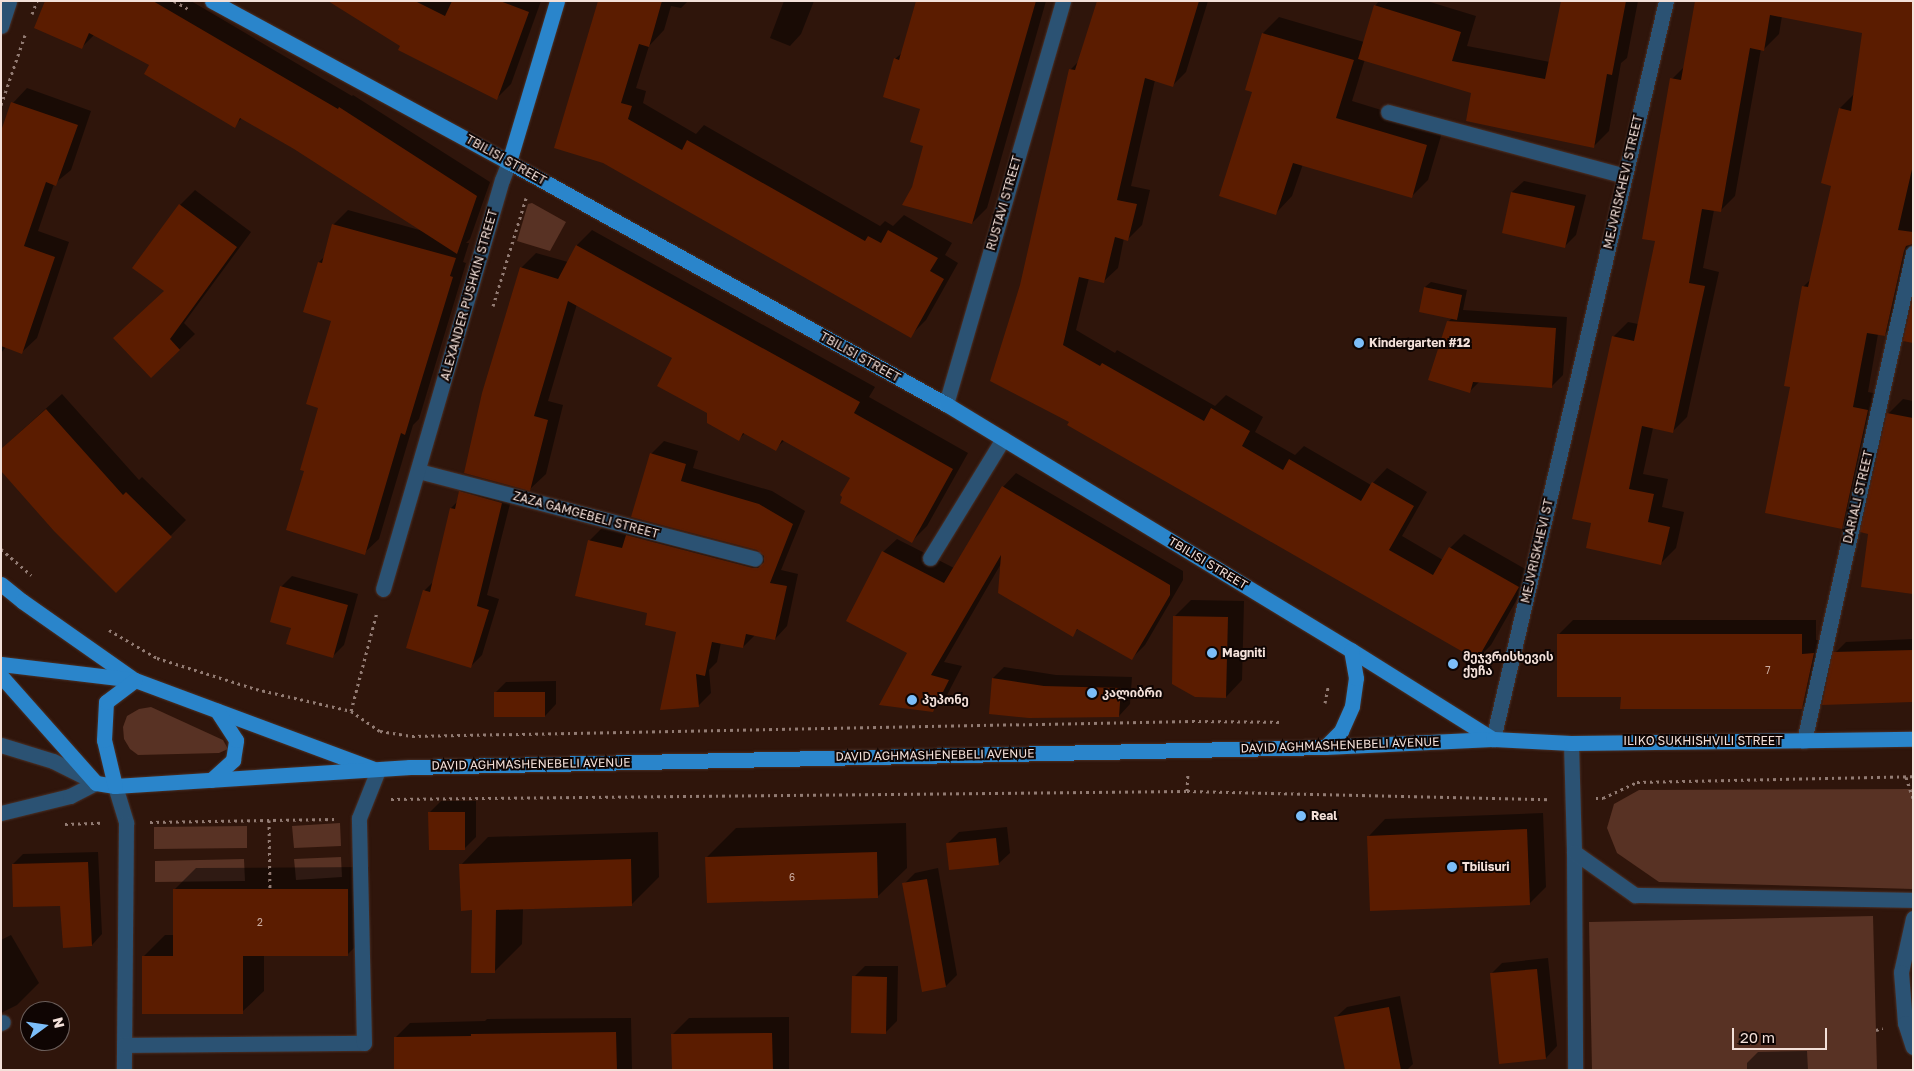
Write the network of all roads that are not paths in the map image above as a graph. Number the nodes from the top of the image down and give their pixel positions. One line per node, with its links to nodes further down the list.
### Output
1 (10, 1): 6 (street)
2 (212, 1): 8 (main road, TBILISI STREET)
3 (557, 1): 8 (main road, ALEXANDER PUSHKIN STREET)
4 (1063, 1): 11 (street, RUSTAVI STREET)
5 (1666, 1): 9 (street, MEJVRISKHEVI STREET)
6 (1, 26)
7 (1388, 112): 9 (street)
8 (509, 162): 11 (main road, TBILISI STREET); 13 (street, ALEXANDER PUSHKIN STREET)
9 (1625, 176): 24 (street, MEJVRISKHEVI ST)
10 (1913, 252): 25 (street, DARIALI STREET)
11 (946, 404): 12 (main road, TBILISI STREET)
12 (1003, 439): 15 (street); 18 (main road, TBILISI STREET)
13 (418, 471): 14 (street, ZAZA GAMGEBELI STREET); 17 (street, ALEXANDER PUSHKIN STREET)
14 (755, 558)
15 (930, 558)
16 (1, 584): 21 (main road, DAVID AGHMASHENEBELI AVENUE)
17 (383, 589)
18 (1351, 650): 24 (main road, TBILISI STREET); 28 (main road)
19 (1, 664): 21 (main road, DAVID AGHMASHENEBELI AVENUE)
20 (1, 676): 31 (main road)
21 (135, 680): 22 (main road, DAVID AGHMASHENEBELI AVENUE); 32 (main road)
22 (217, 711): 29 (main road, DAVID AGHMASHENEBELI AVENUE); 30 (main road)
23 (1913, 739): 25 (main road, ILIKO SUKHISHVILI STREET)
24 (1493, 740): 26 (main road, ILIKO SUKHISHVILI STREET); 28 (main road, DAVID AGHMASHENEBELI AVENUE)
25 (1804, 740): 26 (main road, ILIKO SUKHISHVILI STREET)
26 (1572, 743): 34 (street)
27 (1, 745): 31 (street, DAVID AGHMASHENEBELI AVENUE)
28 (1325, 746): 29 (main road, DAVID AGHMASHENEBELI AVENUE)
29 (378, 770): 30 (main road, DAVID AGHMASHENEBELI AVENUE); 37 (street)
30 (211, 780): 32 (main road, DAVID AGHMASHENEBELI AVENUE)
31 (96, 783): 32 (main road, DAVID AGHMASHENEBELI AVENUE); 33 (street)
32 (115, 786): 37 (street)
33 (1, 813)
34 (1574, 852): 35 (street); 40 (street)
35 (1913, 900)
36 (1913, 918): 38 (street)
37 (124, 1045): 39 (street)
38 (1913, 1047)
39 (124, 1070)
40 (1575, 1070)

